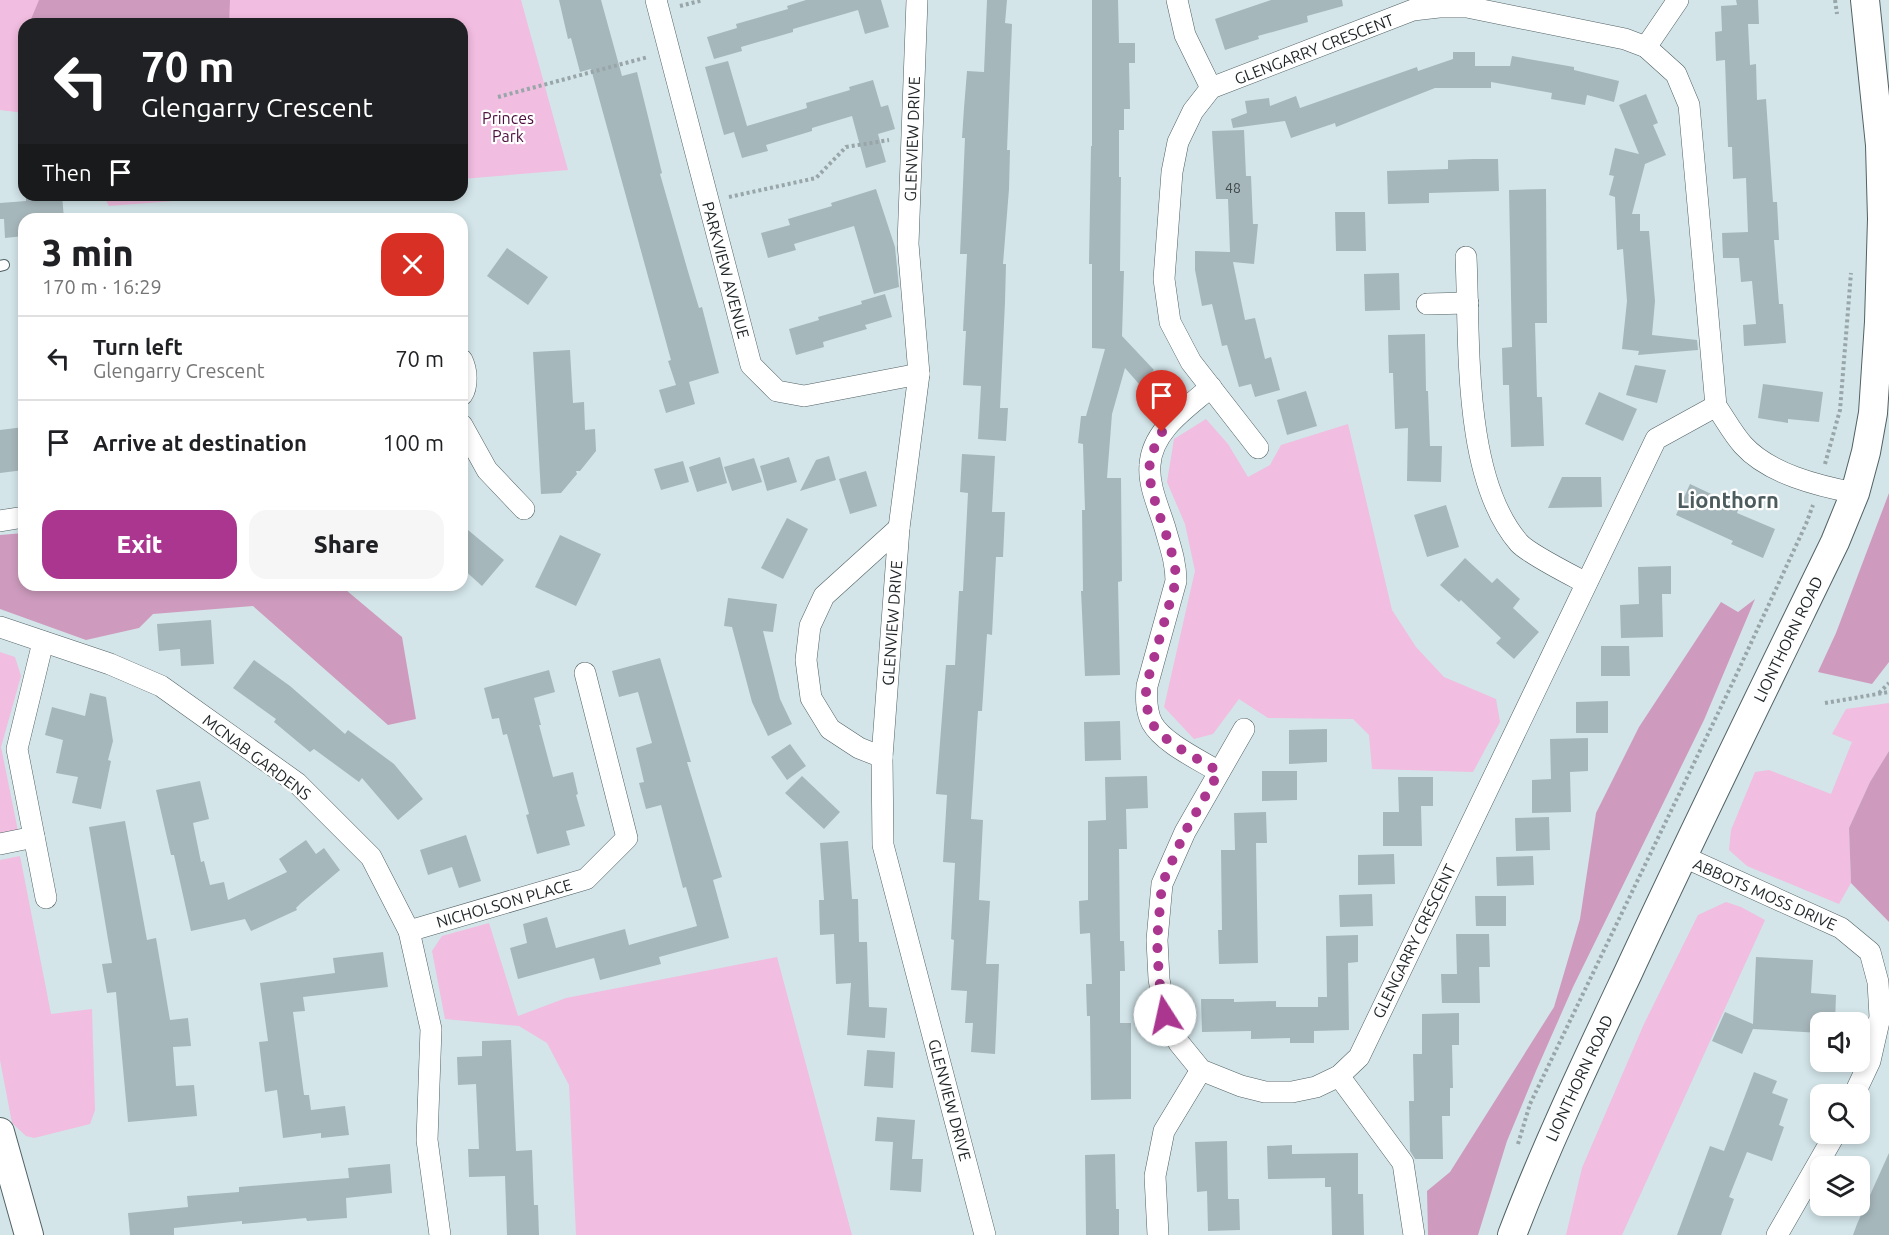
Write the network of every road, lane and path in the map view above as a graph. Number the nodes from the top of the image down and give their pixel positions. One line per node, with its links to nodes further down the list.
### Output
1 (656, 0): 10 (street, PARKVIEW AVENUE)
2 (917, 0): 13 (street, GLENVIEW DRIVE)
3 (1177, 0): 11 (street)
4 (1678, 0): 9 (street)
5 (1835, 0): 8 (path)
6 (1864, 0): 25 (street, LIONTHORN ROAD)
7 (1439, 3): 9 (street, GLENGARRY CRESCENT); 11 (street, GLENGARRY CRESCENT)
8 (1837, 16)
9 (1646, 47): 21 (street, GLENGARRY CRESCENT)
10 (669, 52): 12 (path); 14 (street, PARKVIEW AVENUE)
11 (1212, 88): 20 (street, GLENGARRY CRESCENT)
12 (498, 97)
13 (913, 136): 14 (path); 19 (street, GLENVIEW DRIVE)
14 (708, 202): 19 (street, PARKVIEW AVENUE)
15 (1466, 257): 17 (street)
16 (1852, 265): 24 (path)
17 (1468, 303): 18 (street); 30 (street)
18 (1427, 304)
19 (919, 374): 29 (street, GLENVIEW DRIVE)
20 (1211, 387): 23 (street, GLENGARRY CRESCENT); 40 (street)
21 (1716, 406): 24 (street, GLENGARRY CRESCENT); 30 (street, GLENGARRY CRESCENT)
22 (468, 436): 26 (street)
23 (1258, 448)
24 (1820, 486): 25 (street, GLENGARRY CRESCENT); 51 (path)
25 (1855, 493): 43 (street, LIONTHORN ROAD)
26 (524, 509)
27 (18, 518): 28 (street)
28 (0, 520)
29 (899, 528): 39 (street, GLENVIEW DRIVE); 39 (street)
30 (1586, 583): 47 (street, GLENGARRY CRESCENT)
31 (0, 627): 32 (street, MCNAB GARDENS)
32 (43, 642): 41 (street); 45 (street, MCNAB GARDENS)
33 (585, 673): 45 (street, NICHOLSON PLACE)
34 (1889, 684): 36 (path)
35 (1889, 692): 36 (path)
36 (1878, 694): 37 (path)
37 (1825, 703)
38 (1244, 729): 40 (street, GLENGARRY CRESCENT)
39 (882, 757): 54 (street, GLENVIEW DRIVE)
40 (1219, 772): 46 (street, GLENGARRY CRESCENT)
41 (34, 837): 42 (street); 44 (street)
42 (0, 844)
43 (1682, 856): 48 (street, ABBOTS MOSS DRIVE); 57 (street, LIONTHORN ROAD)
44 (46, 898)
45 (408, 931): 53 (street, MCNAB GARDENS)
46 (1201, 1070): 47 (street, GLENGARRY CRESCENT); 55 (street)
47 (1339, 1076): 56 (street)
48 (1859, 1084)
49 (0, 1132): 52 (street)
50 (1829, 1144): 58 (street)
51 (1516, 1148)
52 (29, 1235)
53 (439, 1235)
54 (985, 1235)
55 (1158, 1235)
56 (1414, 1235)
57 (1512, 1235)
58 (1777, 1235)

